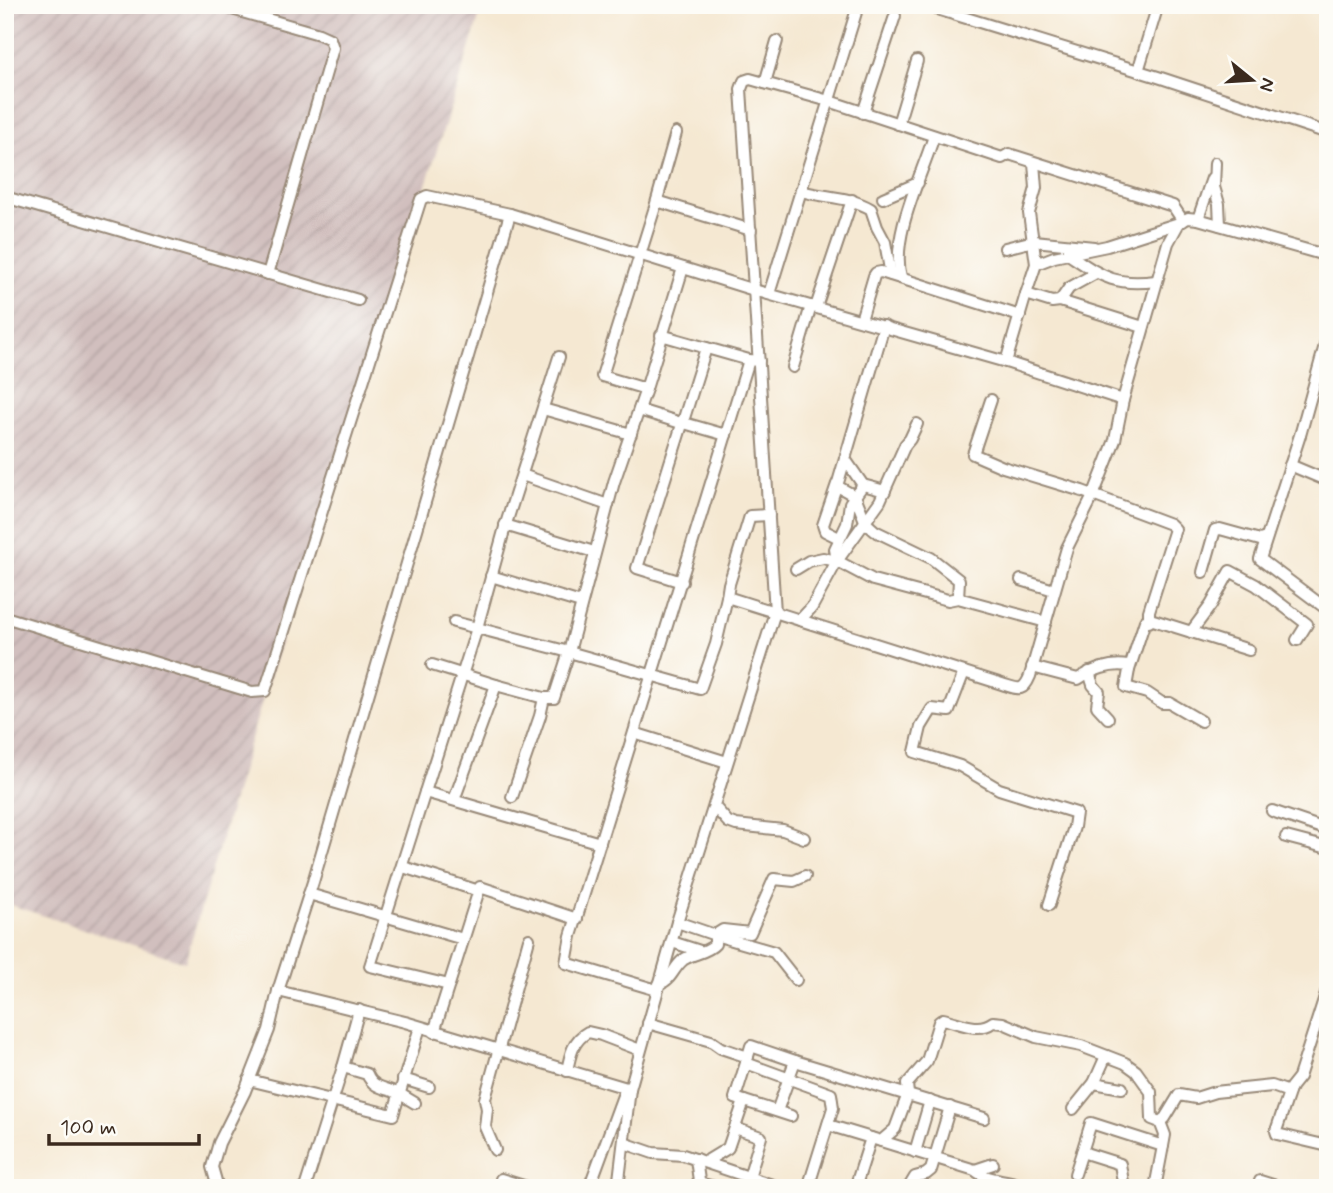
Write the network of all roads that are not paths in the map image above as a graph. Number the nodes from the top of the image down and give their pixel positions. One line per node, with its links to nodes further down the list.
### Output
1 (218, 5): 39 (street)
2 (924, 5): 8 (street)
3 (1158, 5): 8 (street)
4 (858, 6): 10 (street)
5 (895, 16): 11 (street)
6 (777, 41): 9 (street)
7 (917, 61): 12 (street)
8 (1138, 71): 14 (street)
9 (765, 83): 10 (street); 29 (street)
10 (829, 101): 11 (street); 18 (street)
11 (863, 113): 12 (street)
12 (898, 124): 15 (street)
13 (676, 133): 22 (street)
14 (1328, 133)
15 (934, 136): 16 (street); 17 (street)
16 (1034, 163): 23 (street); 30 (street)
17 (918, 183): 20 (street); 40 (street)
18 (801, 191): 21 (street); 43 (street)
19 (5, 197): 39 (street)
20 (883, 198)
21 (852, 200): 40 (street); 47 (street)
22 (657, 201): 29 (street); 33 (street)
23 (1160, 202): 26 (street); 28 (street)
24 (510, 214): 33 (street); 98 (street); 134 (street)
25 (1198, 219): 26 (street); 27 (street); 27 (street)
26 (1181, 222): 28 (street); 41 (street)
27 (1220, 225): 35 (street)
28 (1161, 228): 32 (street)
29 (751, 230): 42 (street)
30 (1034, 242): 31 (street); 32 (street); 36 (street)
31 (1005, 248)
32 (1100, 248): 34 (street)
33 (639, 254): 37 (street); 59 (street)
34 (1068, 254): 36 (street); 38 (street)
35 (1328, 256)
36 (1036, 264): 44 (street)
37 (682, 268): 42 (street); 53 (street)
38 (1096, 273): 41 (street); 46 (street)
39 (268, 274): 45 (street)
40 (896, 276): 48 (street); 49 (street)
41 (1156, 281): 51 (street)
42 (754, 290): 43 (street); 56 (street)
43 (769, 294): 47 (street)
44 (1026, 294): 46 (street); 48 (street)
45 (358, 300)
46 (1060, 301): 51 (street)
47 (813, 307): 49 (street); 58 (street)
48 (1020, 316): 57 (street)
49 (861, 320): 50 (street)
50 (884, 327): 57 (street); 68 (street)
51 (1143, 327): 61 (street)
52 (1328, 334): 69 (street)
53 (661, 335): 54 (street); 59 (street)
54 (705, 348): 56 (street); 64 (street)
55 (559, 357): 62 (street)
56 (754, 360): 67 (street); 78 (street)
57 (1006, 362): 61 (street)
58 (793, 367)
59 (646, 389): 63 (street)
60 (991, 400): 75 (street)
61 (1123, 400): 75 (street)
62 (543, 409): 66 (street); 70 (street)
63 (639, 410): 64 (street); 66 (street)
64 (682, 423): 67 (street); 89 (street)
65 (917, 424): 74 (street)
66 (631, 434): 77 (street)
67 (726, 435): 89 (street)
68 (845, 459): 72 (street); 73 (street)
69 (1290, 465): 71 (street); 82 (street)
70 (522, 475): 77 (street); 80 (street)
71 (1328, 481)
72 (837, 484): 76 (street); 81 (street)
73 (863, 485): 74 (street); 76 (street)
74 (885, 491): 79 (street)
75 (1088, 494): 91 (street); 99 (street)
76 (855, 496): 79 (street); 81 (street)
77 (608, 505): 83 (street)
78 (769, 515): 92 (street); 97 (street)
79 (866, 523): 84 (street); 93 (street)
80 (505, 525): 83 (street); 87 (street)
81 (839, 538): 84 (street)
82 (1266, 538): 86 (street); 90 (street)
83 (594, 552): 94 (street)
84 (837, 561): 85 (street); 93 (street); 100 (street)
85 (796, 569)
86 (1203, 572)
87 (491, 576): 94 (street); 103 (street)
88 (1021, 580): 91 (street)
89 (682, 582): 114 (street)
90 (1297, 587): 95 (street); 96 (street)
91 (1054, 590): 102 (street)
92 (727, 597): 97 (street); 114 (street)
93 (958, 598): 102 (street)
94 (581, 603): 107 (street)
95 (1283, 605): 104 (street); 105 (street)
96 (1328, 610)
97 (775, 612): 100 (street); 120 (street)
98 (5, 617)
99 (1150, 618): 104 (street); 110 (street)
100 (800, 620): 111 (street)
101 (454, 622): 103 (street)
102 (1046, 622): 109 (street)
103 (477, 628): 107 (street); 113 (street)
104 (1191, 632): 106 (street)
105 (1297, 640)
106 (1249, 650)
107 (569, 652): 114 (street); 116 (street)
108 (432, 665): 113 (street)
109 (1032, 667): 111 (street); 112 (street)
110 (1129, 670): 112 (street); 118 (street)
111 (964, 672): 135 (street)
112 (1089, 672): 117 (street)
113 (463, 674): 115 (street); 121 (street)
114 (652, 676): 119 (street)
115 (496, 685): 116 (street); 123 (street)
116 (544, 698): 122 (street)
117 (1108, 718)
118 (1201, 721)
119 (634, 733): 120 (street); 129 (street)
120 (727, 762): 124 (street)
121 (425, 792): 123 (street); 131 (street)
122 (512, 797)
123 (454, 800): 129 (street)
124 (713, 806): 128 (street); 138 (street)
125 (1272, 811): 126 (street)
126 (1328, 830)
127 (1286, 837): 130 (street)
128 (804, 838)
129 (600, 844): 137 (street)
130 (1328, 848)
131 (403, 866): 133 (street); 136 (street)
132 (805, 876): 139 (street)
133 (479, 891): 137 (street); 141 (street)
134 (309, 894): 136 (street); 148 (street)
135 (1049, 905)
136 (387, 916): 141 (street); 145 (street)
137 (577, 919): 146 (street)
138 (677, 922): 139 (street); 142 (street)
139 (715, 935): 143 (street); 144 (street)
140 (529, 939): 153 (street)
141 (463, 940): 145 (street)
142 (672, 942): 143 (street); 146 (street)
143 (701, 951): 146 (street)
144 (796, 980)
145 (449, 985): 152 (street)
146 (658, 987): 150 (street)
147 (1328, 987): 168 (street)
148 (278, 991): 149 (street); 163 (street)
149 (359, 1010): 151 (street); 158 (street)
150 (648, 1023): 154 (street); 156 (street)
151 (420, 1027): 152 (street); 162 (street)
152 (433, 1032): 153 (street)
153 (497, 1051): 159 (street); 190 (street)
154 (640, 1051): 159 (street); 167 (street)
155 (1106, 1056): 164 (street); 171 (street); 172 (street)
156 (747, 1060): 157 (street); 161 (street); 174 (street)
157 (795, 1061): 160 (street); 161 (street)
158 (343, 1067): 169 (street); 173 (street)
159 (567, 1071): 167 (street)
160 (838, 1074): 170 (street); 171 (street)
161 (790, 1078): 170 (street); 180 (street)
162 (403, 1079): 165 (street); 169 (street)
163 (249, 1080): 173 (street); 205 (street)
164 (1094, 1083): 166 (street); 179 (street)
165 (429, 1087)
166 (1122, 1088)
167 (630, 1089): 187 (street); 208 (street)
168 (1289, 1092): 177 (street); 189 (street)
169 (399, 1094): 173 (street); 176 (street)
170 (831, 1094): 184 (street)
171 (908, 1094): 175 (street); 186 (street)
172 (1153, 1099): 177 (street); 183 (street)
173 (332, 1100): 206 (street)
174 (744, 1101): 180 (street); 185 (street)
175 (930, 1101): 178 (street); 191 (street)
176 (415, 1103)
177 (1174, 1105): 183 (street)
178 (950, 1107): 182 (street); 193 (street)
179 (1073, 1109)
180 (777, 1111): 181 (street)
181 (791, 1116)
182 (984, 1118)
183 (1160, 1122): 188 (street)
184 (828, 1125): 186 (street); 211 (street)
185 (735, 1128): 194 (street); 198 (street)
186 (876, 1139): 191 (street); 212 (street)
187 (624, 1143): 194 (street); 209 (street)
188 (1163, 1146): 192 (street); 215 (street)
189 (1328, 1146)
190 (495, 1150)
191 (915, 1152): 193 (street)
192 (1082, 1152): 197 (street); 214 (street)
193 (937, 1158): 196 (street); 204 (street)
194 (701, 1161): 198 (street); 202 (street)
195 (993, 1164): 196 (street)
196 (975, 1170): 201 (street)
197 (1075, 1174)
198 (749, 1177): 203 (street)
199 (501, 1179): 207 (street)
200 (1260, 1181): 216 (street)
201 (1007, 1184): 213 (street)
202 (699, 1185): 210 (street)
203 (773, 1186)
204 (909, 1187)
205 (218, 1188)
206 (305, 1188)
207 (530, 1188)
208 (589, 1188)
209 (618, 1188)
210 (718, 1188)
211 (808, 1188)
212 (855, 1188)
213 (1025, 1188)
214 (1124, 1188)
215 (1155, 1188)
216 (1282, 1188)

